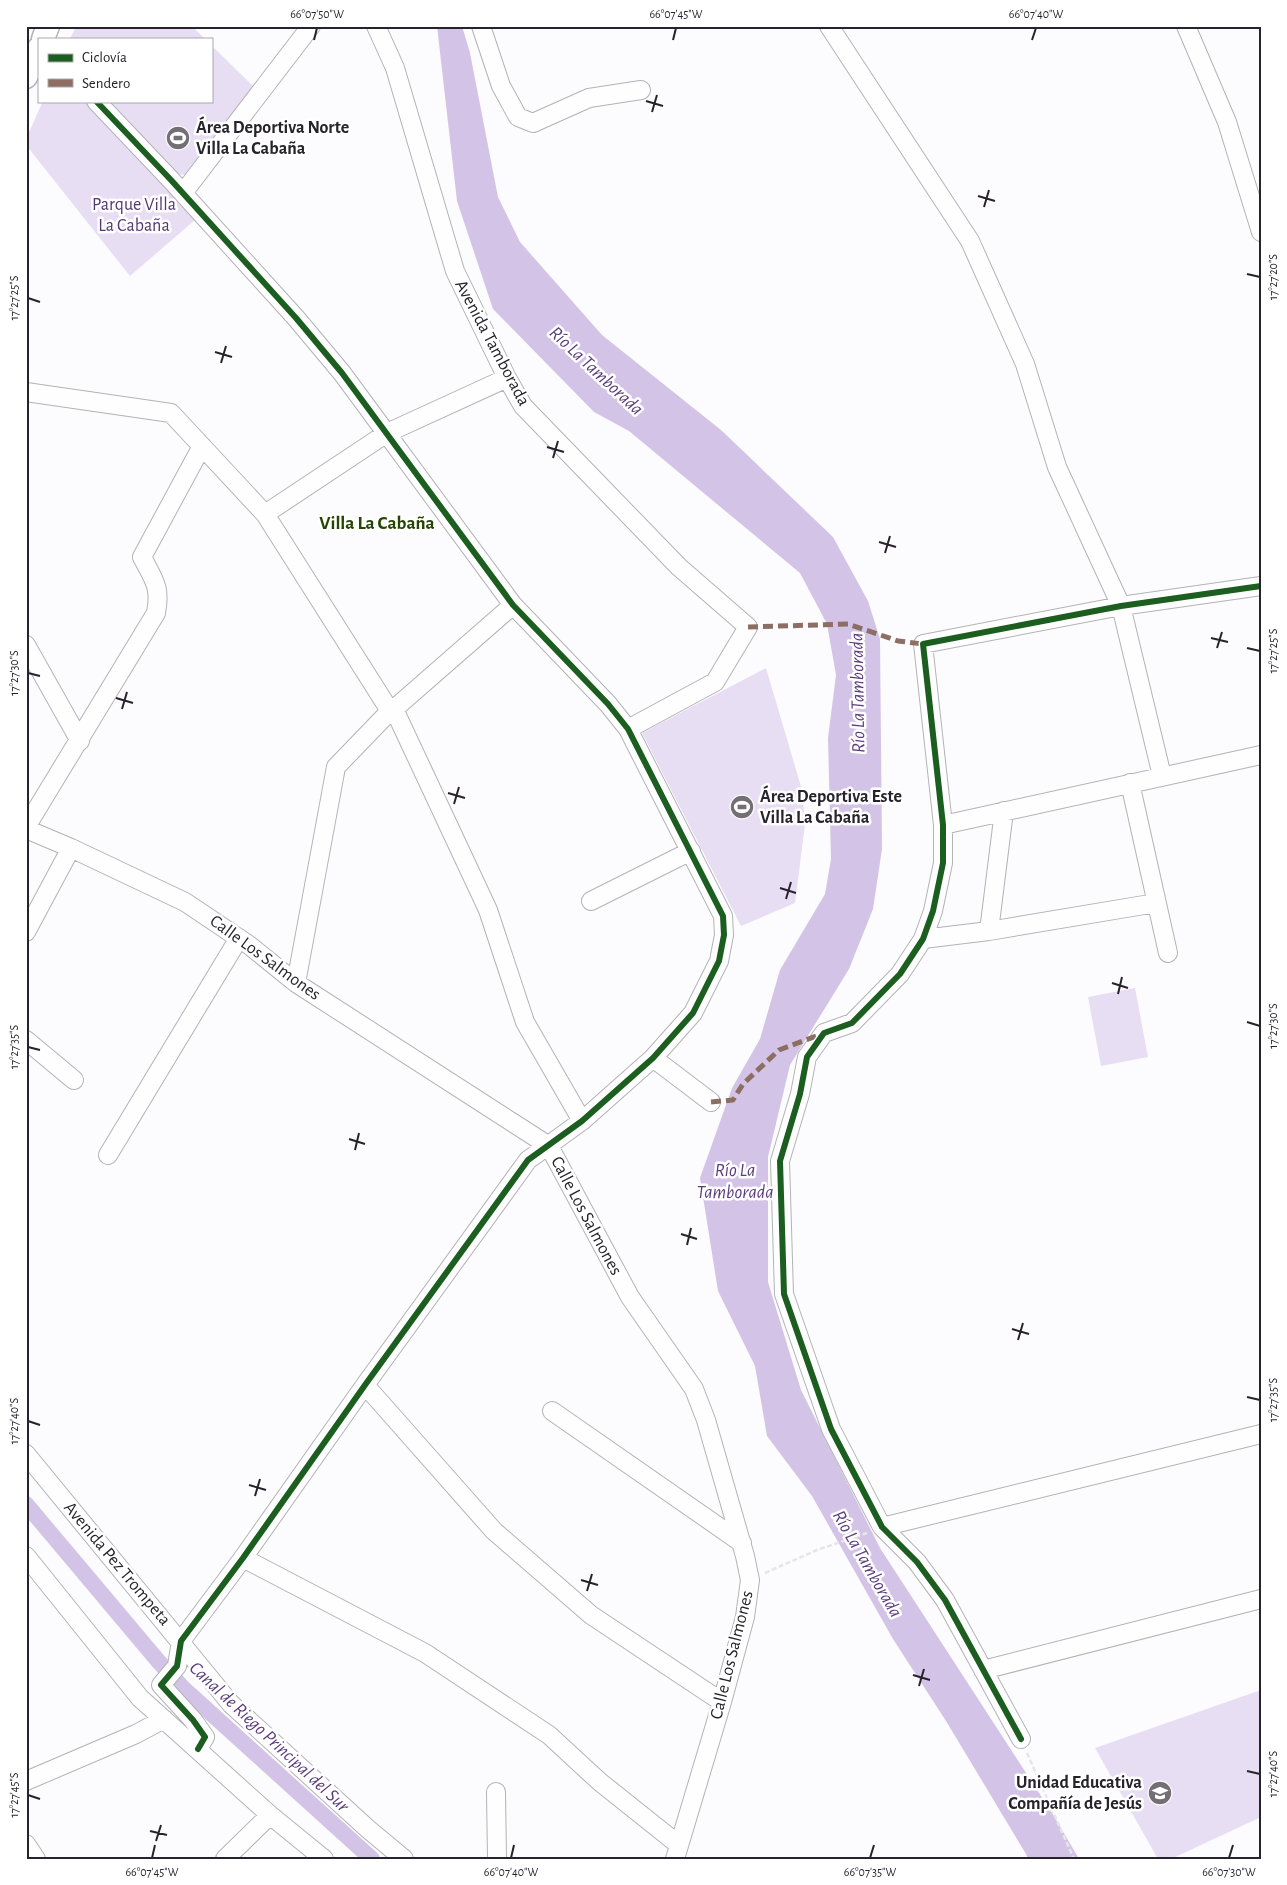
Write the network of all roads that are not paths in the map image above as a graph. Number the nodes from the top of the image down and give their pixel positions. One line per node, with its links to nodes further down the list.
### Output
1 (48, 26): 7 (main road)
2 (311, 26): 12 (street)
3 (376, 26): 14 (street, Avenida Tamborada)
4 (481, 26): 10 (street)
5 (829, 26): 21 (street)
6 (1186, 26): 13 (street)
7 (43, 38)
8 (38, 50): 9 (main road)
9 (26, 77)
10 (641, 90)
11 (97, 102): 12 (street)
12 (183, 193): 16 (street)
13 (1261, 232)
14 (507, 378): 16 (street); 24 (street, Avenida Tamborada)
15 (26, 392): 17 (street)
16 (387, 433): 18 (street); 20 (street)
17 (202, 446): 18 (street); 25 (street)
18 (265, 514): 23 (street)
19 (1261, 586): 21 (street)
20 (513, 605): 23 (street); 24 (street)
21 (1122, 606): 27 (street); 30 (street)
22 (26, 645): 25 (street)
23 (392, 710): 41 (street); 46 (street)
24 (628, 729): 33 (street)
25 (80, 741): 31 (street)
26 (1261, 754): 27 (street)
27 (1162, 776): 28 (street)
28 (1130, 783): 29 (street); 35 (street)
29 (1004, 811): 30 (street); 36 (street)
30 (943, 825): 39 (street)
31 (26, 828): 32 (street, Calle Los Salmones)
32 (71, 848): 37 (street); 38 (street, Calle Los Salmones)
33 (691, 850): 34 (street); 43 (street)
34 (591, 901)
35 (1156, 903): 36 (street); 40 (street)
36 (989, 931): 39 (street)
37 (26, 932)
38 (239, 938): 41 (street, Calle Los Salmones); 48 (street)
39 (923, 939): 53 (street)
40 (1168, 953)
41 (296, 983): 47 (street, Calle Los Salmones)
42 (26, 1040): 44 (street)
43 (653, 1058): 45 (street); 46 (street)
44 (74, 1080)
45 (710, 1102)
46 (582, 1121): 47 (street)
47 (549, 1146): 49 (street); 54 (street, Calle Los Salmones)
48 (108, 1154)
49 (365, 1385): 56 (street); 60 (street)
50 (552, 1412): 54 (street)
51 (1261, 1434): 53 (street)
52 (26, 1454): 58 (street, Avenida Pez Trompeta)
53 (882, 1527): 59 (street)
54 (742, 1543): 60 (street, Calle Los Salmones)
55 (26, 1556): 61 (street)
56 (243, 1558): 58 (street); 68 (street)
57 (1261, 1599): 59 (street)
58 (180, 1641): 63 (street); 72 (street, Avenida Pez Trompeta)
59 (983, 1670): 62 (street)
60 (722, 1702): 68 (street, Calle Los Salmones)
61 (164, 1719): 63 (street); 64 (street)
62 (1021, 1739)
63 (198, 1749): 66 (street)
64 (26, 1781)
65 (496, 1792): 73 (street)
66 (270, 1815): 70 (street); 71 (street)
67 (26, 1844): 69 (street)
68 (677, 1852)
69 (36, 1859)
70 (225, 1859)
71 (324, 1859)
72 (404, 1859)
73 (497, 1859)

